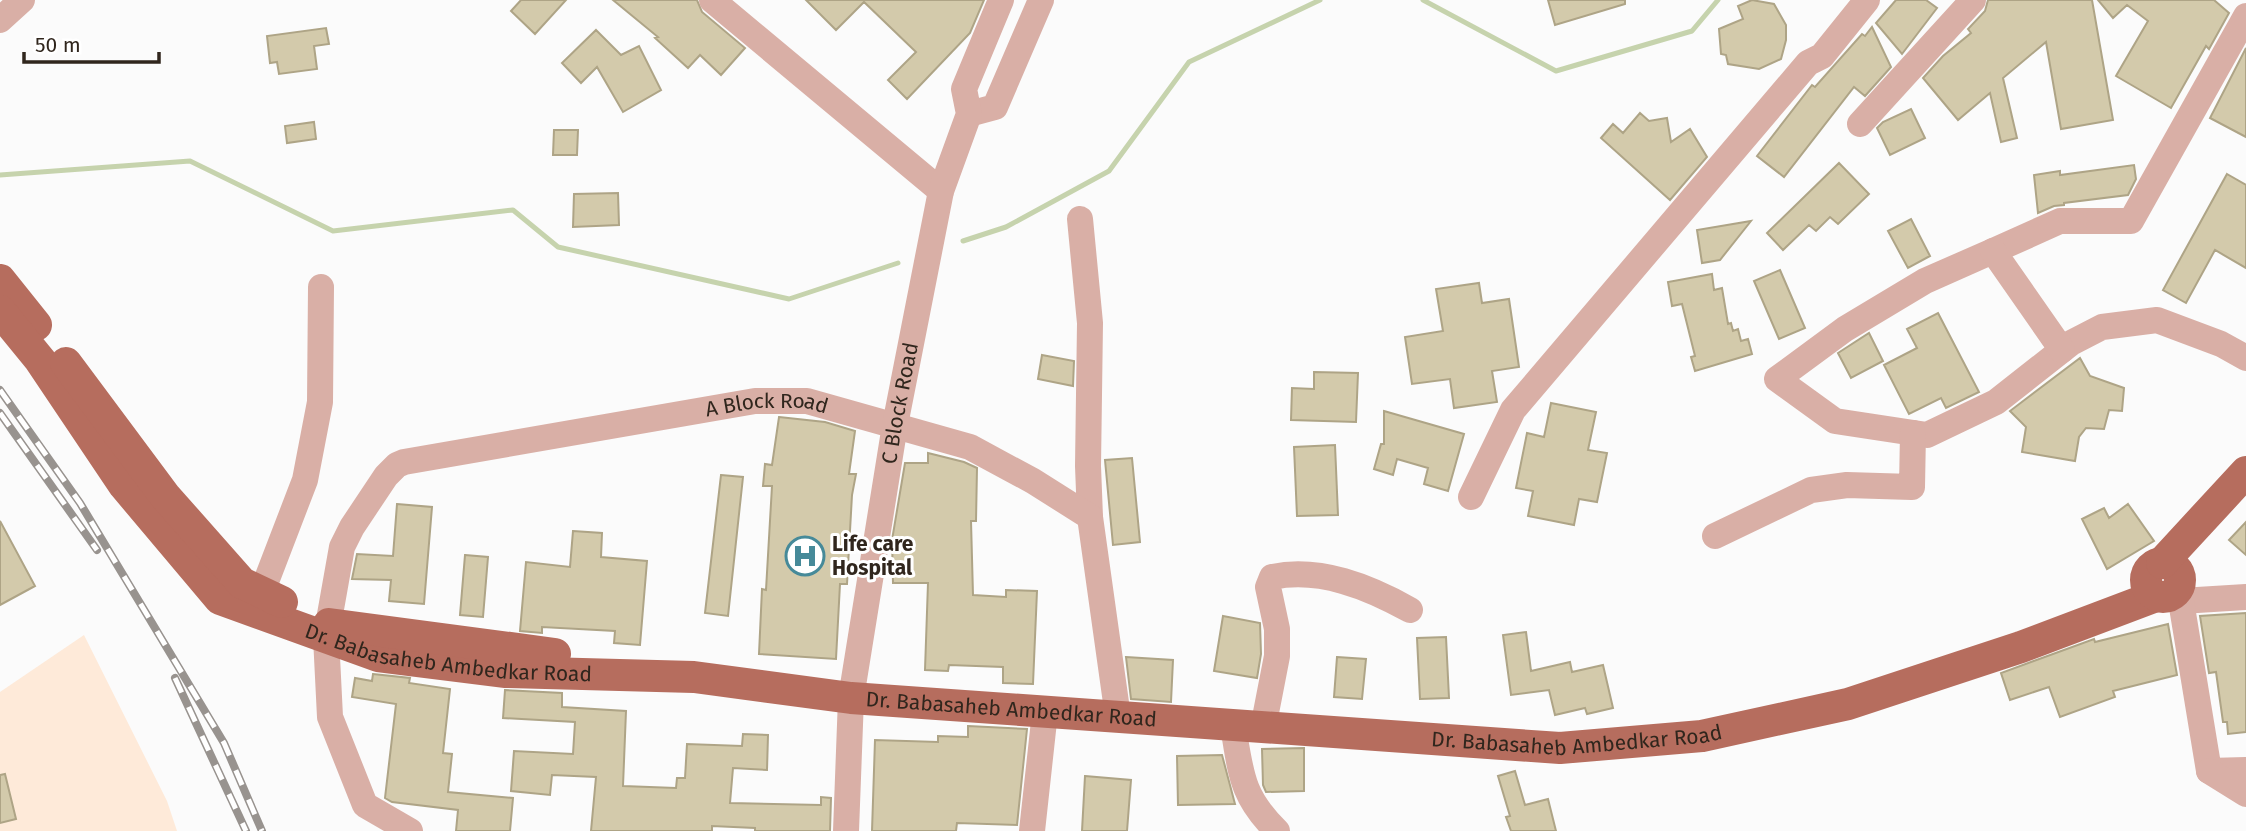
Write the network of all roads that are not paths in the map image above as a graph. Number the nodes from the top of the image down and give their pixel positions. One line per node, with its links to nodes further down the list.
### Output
1 (22, 0): 9 (street)
2 (712, 0): 13 (street)
3 (1001, 0): 11 (street, C Block Road)
4 (1041, 0): 11 (street)
5 (1848, 0): 10 (street)
6 (1867, 0): 10 (street)
7 (1973, 0): 12 (street)
8 (2246, 16): 15 (street)
9 (0, 20)
10 (1808, 63): 25 (street)
11 (969, 114): 13 (street, C Block Road)
12 (1860, 124)
13 (941, 191): 21 (street, C Block Road)
14 (1080, 219): 26 (street)
15 (1993, 251): 19 (street); 22 (street)
16 (0, 279): 30 (main road, Dr. Babasaheb Ambedkar Road)
17 (321, 287): 30 (street)
18 (0, 311): 30 (main road, Dr. Babasaheb Ambedkar Road)
19 (2062, 350): 20 (street); 22 (street)
20 (2246, 358)
21 (895, 425): 26 (street, A Block Road); 32 (street, A Block Road); 33 (street, C Block Road)
22 (1913, 433): 27 (street)
23 (2246, 472): 28 (main road, Dr. Babasaheb Ambedkar Road)
24 (2246, 495): 28 (main road, Dr. Babasaheb Ambedkar Road)
25 (1471, 497)
26 (1090, 516): 34 (street)
27 (1715, 536)
28 (2166, 583): 29 (street); 36 (main road, Dr. Babasaheb Ambedkar Road); 38 (street)
29 (2246, 597)
30 (260, 602): 32 (main road, Dr. Babasaheb Ambedkar Road)
31 (1410, 610): 36 (street)
32 (327, 630): 33 (main road, Dr. Babasaheb Ambedkar Road); 40 (street, A Block Road)
33 (852, 690): 34 (main road, Dr. Babasaheb Ambedkar Road); 35 (main road, Dr. Babasaheb Ambedkar Road); 41 (street, C Block Road)
34 (1117, 710): 35 (main road, Dr. Babasaheb Ambedkar Road); 36 (main road, Dr. Babasaheb Ambedkar Road)
35 (1045, 712): 42 (street)
36 (1254, 723): 43 (street)
37 (2246, 770): 38 (street)
38 (2210, 771): 39 (street)
39 (2246, 794)
40 (410, 831)
41 (846, 831)
42 (1032, 831)
43 (1277, 831)

